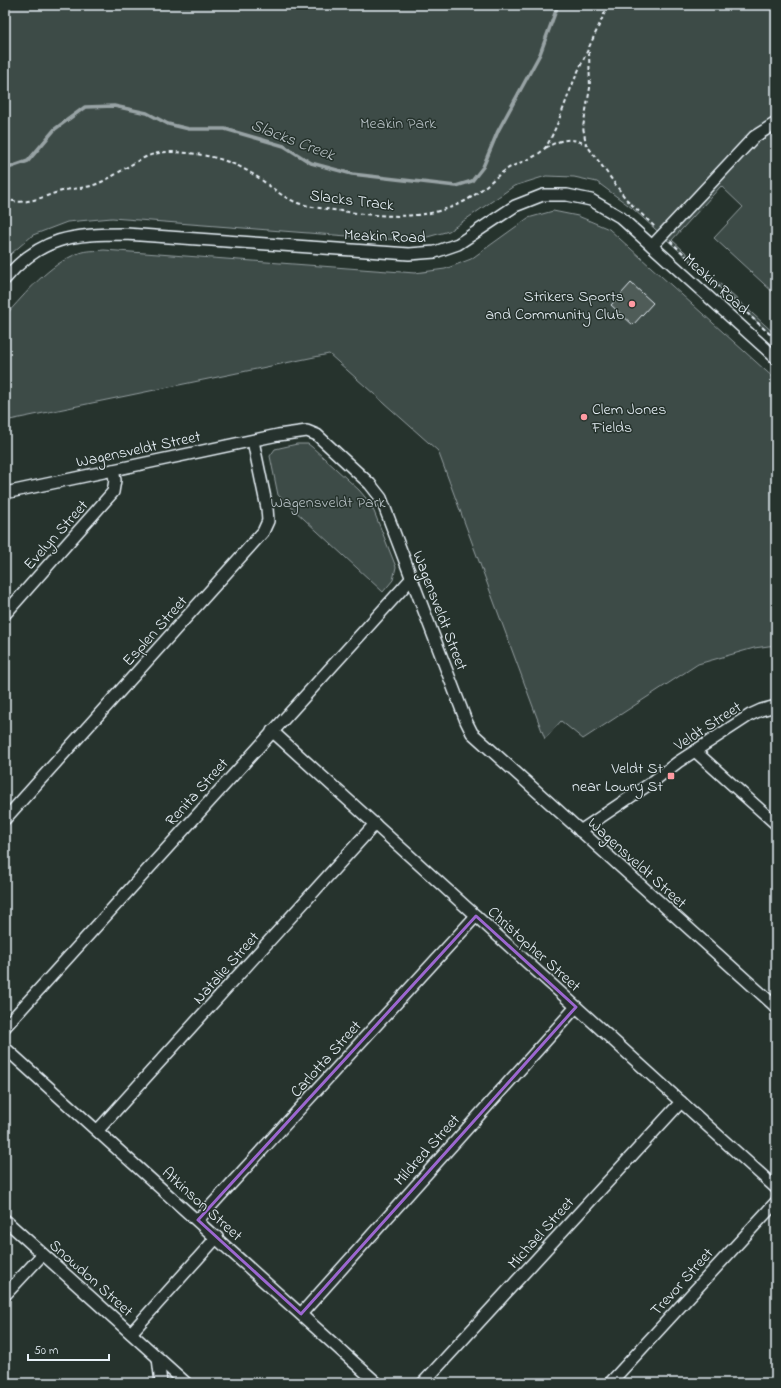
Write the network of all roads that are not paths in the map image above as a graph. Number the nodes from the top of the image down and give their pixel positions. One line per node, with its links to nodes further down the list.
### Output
1 (776, 123): 2 (street)
2 (652, 246): 3 (street, Meakin Road); 4 (street, Meakin Road)
3 (5, 279)
4 (776, 358)
5 (253, 441): 6 (street, Wagensveldt Street); 8 (street, Wagensveldt Street); 13 (street, Esplen Street)
6 (113, 470): 7 (street, Wagensveldt Street); 9 (street, Evelyn Street)
7 (5, 493)
8 (412, 578): 11 (street, Renita Street); 16 (street, Wagensveldt Street)
9 (5, 614)
10 (776, 706): 12 (street, Veldt Street)
11 (272, 732): 14 (street, Christopher Street); 20 (street, Renita Street)
12 (696, 752): 15 (street); 16 (street, Veldt Street)
13 (5, 819)
14 (375, 824): 17 (street, Christopher Street); 23 (street, Natalie Street)
15 (776, 824)
16 (580, 831): 19 (street, Wagensveldt Street)
17 (476, 916): 18 (street, Christopher Street); 27 (street, Carlotta Street)
18 (576, 1007): 22 (street, Christopher Street); 31 (street, Mildred Street)
19 (776, 1007)
20 (5, 1027)
21 (5, 1048): 23 (street, Atkinson Street)
22 (681, 1102): 24 (street, Christopher Street); 37 (street, Michael Street)
23 (98, 1130): 27 (street, Atkinson Street)
24 (776, 1188)
25 (776, 1202): 38 (street, Trevor Street)
26 (5, 1220): 29 (street, Snowdon Street)
27 (198, 1220): 28 (street, Atkinson Street)
28 (216, 1237): 31 (street, Atkinson Street); 32 (street)
29 (42, 1255): 30 (street); 32 (street, Snowdon Street)
30 (5, 1295)
31 (301, 1314): 36 (street, Atkinson Street)
32 (131, 1334): 33 (street, Snowdon Street)
33 (158, 1358): 34 (street); 35 (street, Snowdon Street)
34 (161, 1383)
35 (186, 1383)
36 (378, 1383)
37 (423, 1383)
38 (610, 1383)

